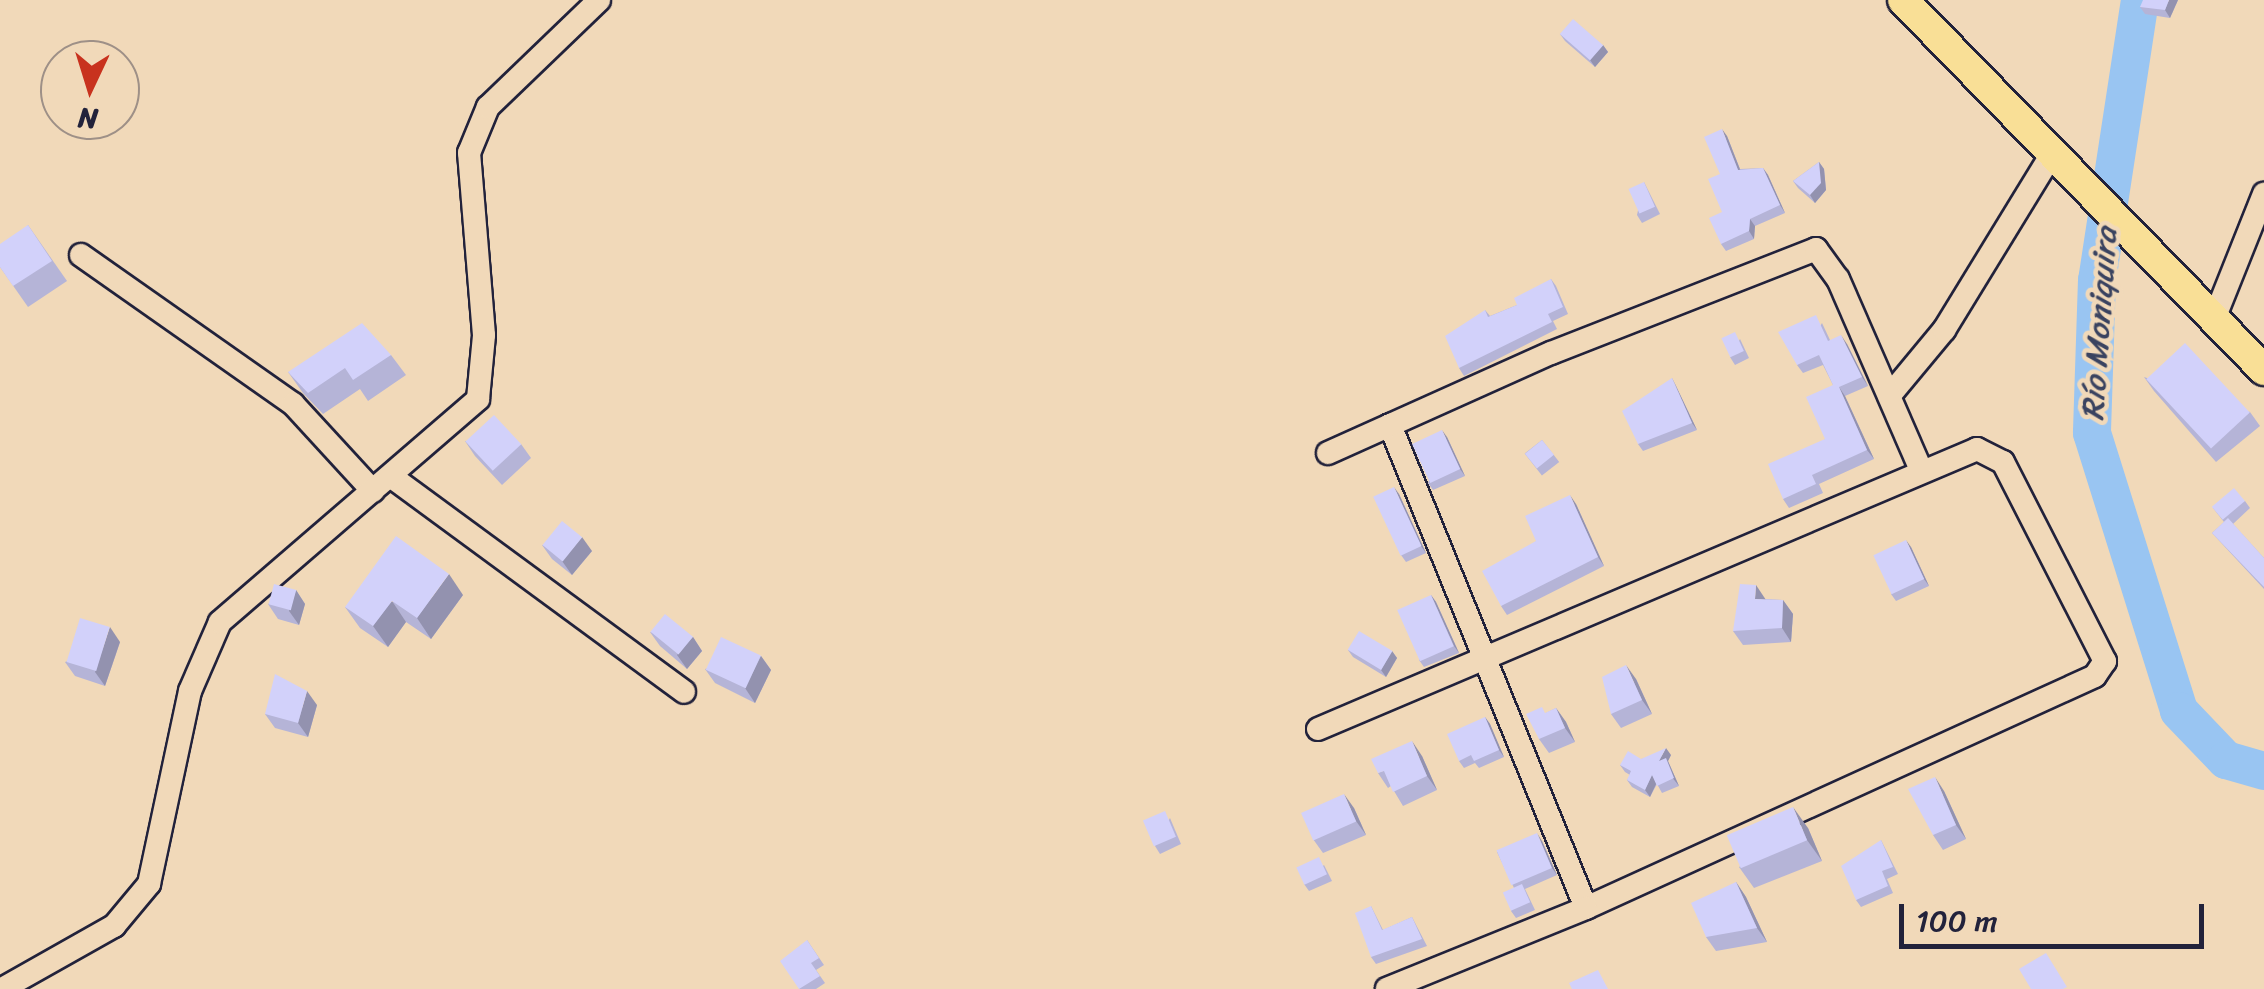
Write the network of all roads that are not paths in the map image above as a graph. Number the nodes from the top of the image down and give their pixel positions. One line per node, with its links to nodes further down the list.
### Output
1 (599, 0): 12 (street)
2 (1903, 0): 3 (main road)
3 (2058, 159): 6 (main road); 8 (street)
4 (2264, 194): 6 (street)
5 (81, 255): 12 (street)
6 (2214, 319): 7 (main road)
7 (2264, 370)
8 (1890, 396): 9 (street); 11 (street)
9 (1390, 425): 10 (street); 13 (street)
10 (1328, 453)
11 (1920, 468): 13 (street); 16 (street)
12 (384, 485): 14 (street); 17 (street)
13 (1487, 655): 15 (street); 16 (street)
14 (684, 692)
15 (1318, 729)
16 (1586, 908): 18 (street)
17 (2, 989)
18 (1387, 989)

